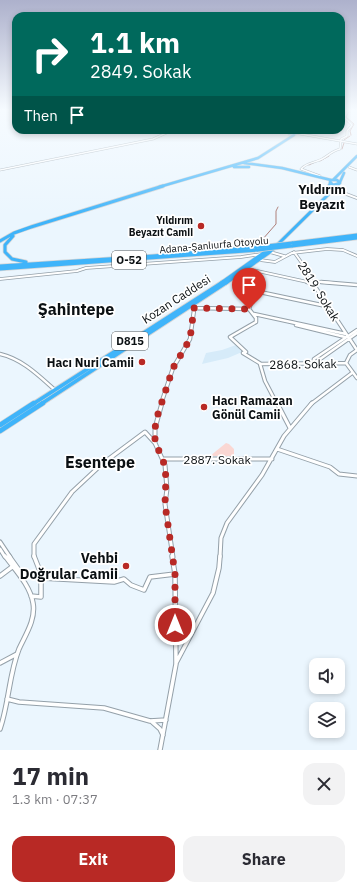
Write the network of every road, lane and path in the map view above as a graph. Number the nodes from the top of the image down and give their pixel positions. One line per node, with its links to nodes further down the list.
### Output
1 (119, 146): 11 (main road)
2 (274, 146): 7 (highway)
3 (279, 146): 6 (highway)
4 (340, 146): 15 (main road)
5 (357, 158): 10 (highway, Kozan Caddesi / D815); 15 (highway, Kozan Caddesi / D815)
6 (257, 159): 7 (highway); 9 (highway)
7 (240, 163): 8 (highway); 9 (highway); 13 (highway); 20 (highway)
8 (252, 166): 13 (highway); 15 (highway)
9 (264, 166): 15 (highway)
10 (349, 167): 12 (main road); 14 (highway, Kozan Caddesi / D815)
11 (0, 170)
12 (357, 170)
13 (204, 173): 17 (highway)
14 (339, 183): 15 (highway, Kozan Caddesi / D815); 15 (highway)
15 (332, 184): 16 (main road); 23 (highway, Kozan Caddesi / D815); 25 (highway, Kozan Caddesi / D815)
16 (357, 198)
17 (31, 227): 20 (highway); 29 (highway)
18 (357, 235): 21 (highway, Adana-Şanlıurfa Otoyolu / O-52)
19 (357, 238): 21 (highway, Adana-Şanlıurfa Otoyolu / O-52)
20 (0, 240)
21 (292, 244): 22 (highway, Adana-Şanlıurfa Otoyolu / O-52, bridge)
22 (257, 248): 29 (highway, Adana-Şanlıurfa Otoyolu / O-52); 32 (highway, Adana-Şanlıurfa Otoyolu / O-52)
23 (269, 252): 26 (main road); 28 (highway, Kozan Caddesi / D815)
24 (294, 252): 26 (main road); 27 (main road); 34 (main road, 2819. Sokak)
25 (263, 254): 28 (highway, Kozan Caddesi / D815); 28 (main road)
26 (285, 256): 28 (main road)
27 (357, 256)
28 (259, 258): 31 (highway, Kozan Caddesi / D815); 33 (main road); 50 (highway, Kozan Caddesi / D815)
29 (58, 262): 30 (highway, Adana-Şanlıurfa Otoyolu / O-52)
30 (0, 266)
31 (248, 268): 34 (main road); 36 (highway, Kozan Caddesi / D815)
32 (0, 270)
33 (0, 279)
34 (313, 282): 35 (main road); 37 (main road, 2819. Sokak)
35 (357, 285)
36 (195, 302): 38 (main road); 53 (highway, Kozan Caddesi / D815)
37 (326, 306): 39 (main road); 42 (main road, 2819. Sokak)
38 (194, 308): 39 (main road); 54 (main road)
39 (249, 309): 40 (main road)
40 (254, 314): 42 (main road); 47 (main road, 2868. Sokak)
41 (357, 332): 42 (main road)
42 (347, 337): 43 (main road, 2819. Sokak); 45 (main road)
43 (357, 350): 46 (main road)
44 (0, 354): 50 (main road)
45 (314, 363): 46 (main road, 2868. Sokak); 47 (main road, 2868. Sokak)
46 (346, 363): 48 (main road)
47 (259, 364): 52 (main road)
48 (352, 372): 49 (main road); 52 (main road)
49 (357, 378)
50 (55, 390): 51 (highway, Kozan Caddesi / D815)
51 (0, 425)
52 (290, 428): 55 (main road)
53 (0, 430)
54 (155, 443): 56 (main road); 65 (main road)
55 (277, 449): 57 (main road); 58 (main road)
56 (163, 459): 57 (main road, 2887. Sokak); 63 (main road)
57 (272, 459): 69 (main road)
58 (357, 476)
59 (0, 542): 62 (main road)
60 (0, 549): 61 (main road)
61 (12, 567): 62 (main road); 64 (main road)
62 (19, 574): 66 (main road)
63 (175, 574): 65 (main road); 69 (main road)
64 (0, 576)
65 (41, 578): 66 (main road)
66 (31, 596): 67 (main road)
67 (18, 654): 68 (main road); 70 (main road)
68 (0, 663)
69 (176, 664): 71 (main road)
70 (7, 699): 72 (main road); 73 (main road)
71 (166, 720): 72 (main road); 74 (main road)
72 (150, 721): 74 (main road)
73 (0, 729)
74 (163, 736): 75 (main road)
75 (160, 750)

